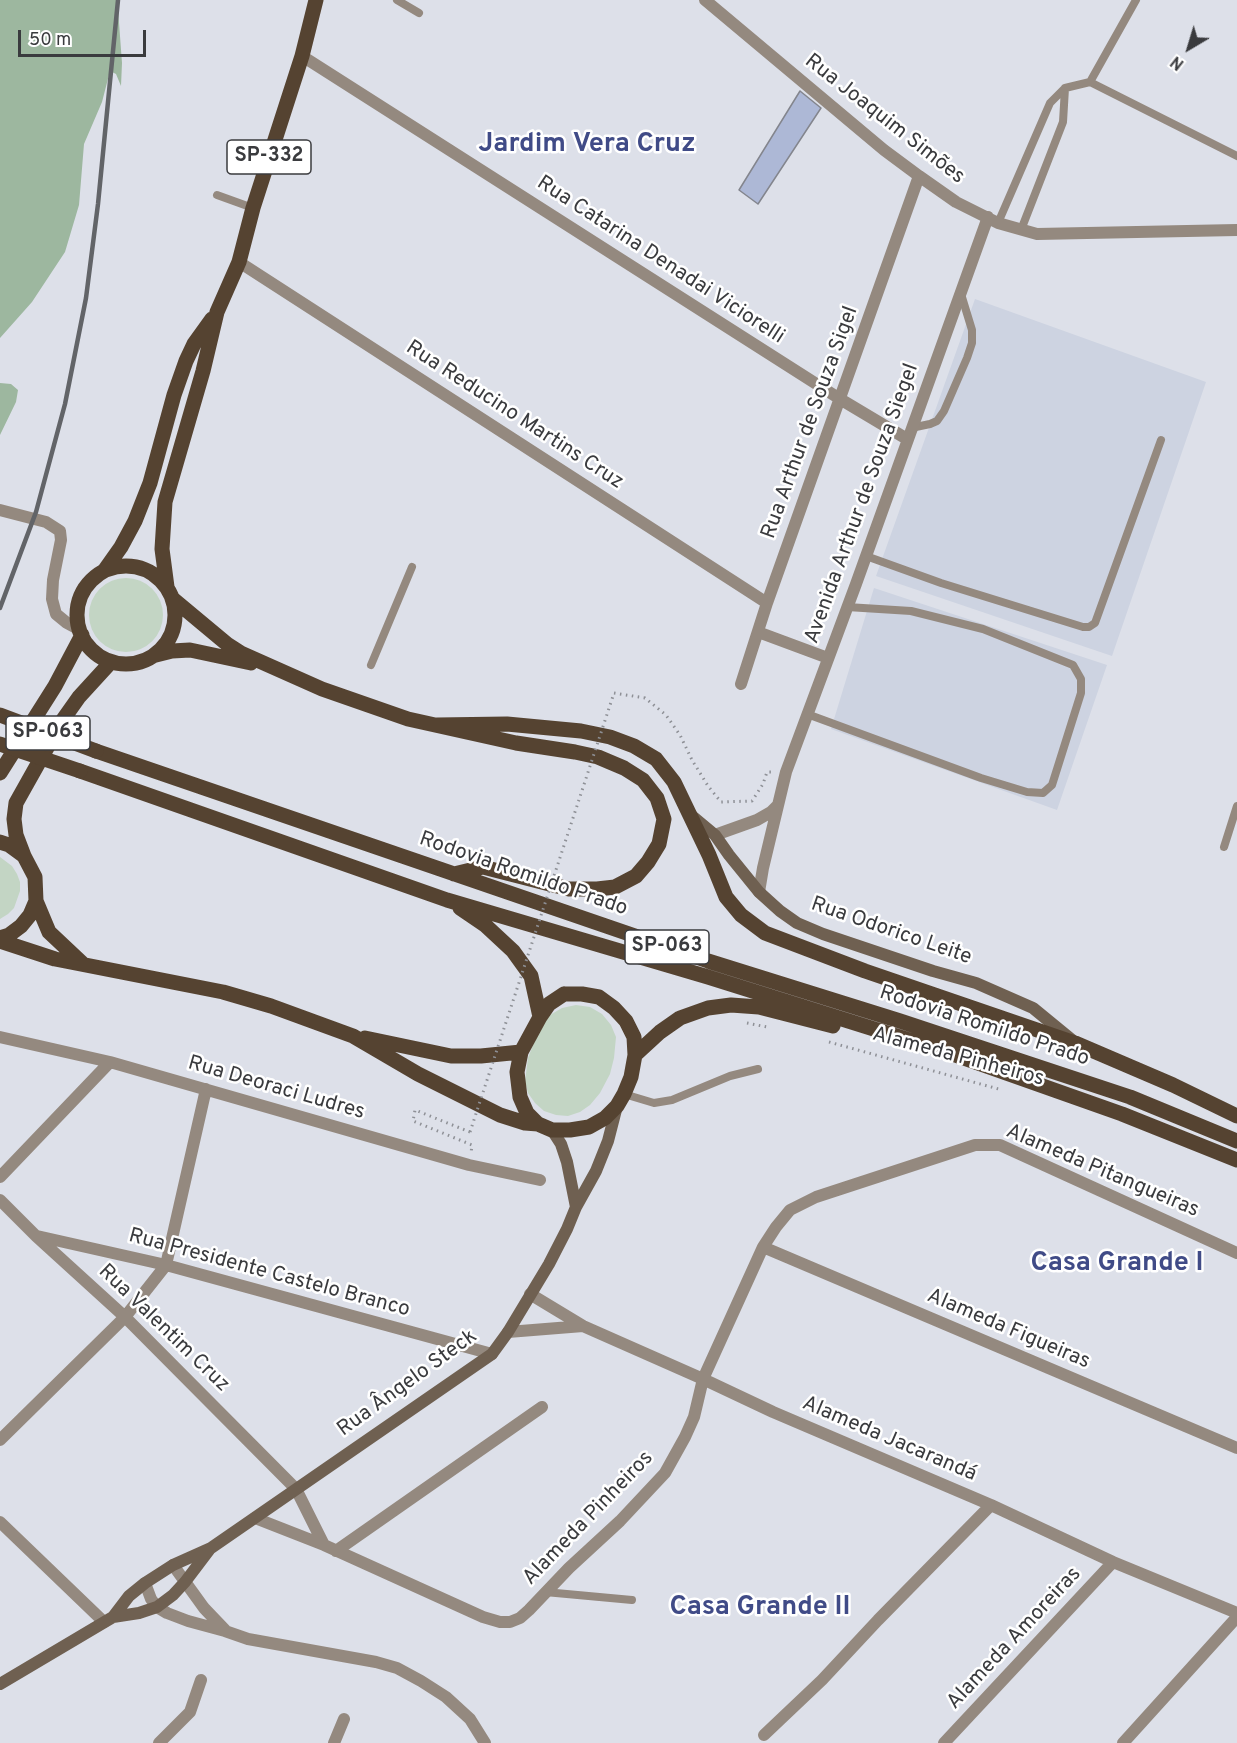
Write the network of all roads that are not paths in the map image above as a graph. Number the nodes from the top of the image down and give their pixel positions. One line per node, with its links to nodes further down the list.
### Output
1 (316, 0): 6 (main road, SP-332)
2 (397, 0): 5 (lane)
3 (705, 0): 10 (street, Rua Joaquim Simões)
4 (1136, 0): 7 (lane)
5 (419, 13)
6 (302, 56): 12 (main road, SP-332); 19 (street, Rua Catarina Denadai Viciorelli)
7 (1090, 82): 8 (lane); 9 (lane)
8 (1065, 88): 13 (lane); 14 (lane)
9 (1237, 156)
10 (919, 176): 13 (street, Rua Joaquim Simões); 19 (street, Rua Arthur de Souza Sigel)
11 (217, 195): 12 (lane)
12 (254, 208): 16 (main road, SP-332)
13 (993, 220): 14 (street, Rua Joaquim Simões); 17 (street, Avenida Arthur de Souza Siegel)
14 (1021, 230): 15 (street, Rua Joaquim Simões)
15 (1237, 230)
16 (239, 262): 18 (main road, SP-332); 27 (street, Rua Reducino Martins Cruz)
17 (960, 293): 20 (street, Avenida Arthur de Souza Siegel); 20 (lane)
18 (217, 312): 25 (main road, SP-332); 26 (main road, SP-332)
19 (840, 399): 20 (street, Rua Catarina Denadai Viciorelli); 27 (street, Rua Arthur de Souza Sigel)
20 (909, 433): 23 (street, Avenida Arthur de Souza Siegel)
21 (1161, 440): 23 (lane)
22 (0, 510): 30 (street)
23 (866, 556): 28 (street, Avenida Arthur de Souza Siegel)
24 (412, 567): 34 (lane)
25 (105, 571): 26 (main road); 30 (main road, SP-332)
26 (170, 593): 31 (main road, SP-332); 35 (main road)
27 (767, 603): 29 (street, Rua Arthur de Souza Sigel)
28 (848, 607): 32 (street, Avenida Arthur de Souza Siegel); 37 (lane)
29 (758, 632): 32 (street); 36 (street, Rua Arthur de Souza Sigel)
30 (81, 633): 33 (main road); 41 (main road, SP-332)
31 (156, 655): 33 (main road); 35 (main road)
32 (828, 658): 37 (street, Avenida Arthur de Souza Siegel)
33 (111, 662): 48 (main road)
34 (371, 665)
35 (271, 667): 39 (main road)
36 (741, 684)
37 (807, 714): 42 (street, Avenida Arthur de Souza Siegel)
38 (0, 715): 49 (main road, Rodovia Romildo Prado / SP-063, bridge)
39 (437, 725): 44 (main road); 49 (main road)
40 (0, 744): 51 (main road, Rodovia Romildo Prado / SP-063, bridge)
41 (0, 773)
42 (779, 804): 45 (street); 50 (street, Avenida Arthur de Souza Siegel)
43 (1237, 806): 47 (lane)
44 (688, 813): 45 (main road, Rua Odorico Leite); 58 (main road)
45 (715, 835): 50 (main road, Rua Odorico Leite)
46 (0, 843): 48 (main road)
47 (1224, 847)
48 (24, 856): 52 (main road)
49 (454, 874): 68 (main road, Rodovia Romildo Prado / SP-063)
50 (759, 892): 58 (main road, Rua Odorico Leite)
51 (447, 900): 55 (main road); 59 (main road, Rodovia Romildo Prado / SP-063)
52 (36, 901): 53 (main road); 54 (main road)
53 (0, 939): 54 (main road)
54 (83, 964): 56 (main road)
55 (540, 1017): 60 (main road, Rua Ângelo Steck); 61 (main road, Rua Ângelo Steck)
56 (353, 1036): 60 (main road); 67 (main road)
57 (0, 1037): 62 (street, Rua Deoraci Ludres)
58 (1075, 1043): 66 (main road)
59 (941, 1050): 61 (main road); 69 (main road, Rodovia Romildo Prado / SP-063)
60 (521, 1052): 67 (main road, Rua Ângelo Steck)
61 (635, 1055): 65 (main road, Rua Ângelo Steck)
62 (110, 1062): 64 (street, Rua Deoraci Ludres); 70 (street)
63 (758, 1069): 65 (lane)
64 (206, 1089): 71 (street, Rua Deoraci Ludres); 77 (street)
65 (621, 1100): 67 (main road); 73 (main road, Rua Ângelo Steck)
66 (1237, 1116)
67 (545, 1127): 73 (main road, Rua Ângelo Steck)
68 (1237, 1141)
69 (1237, 1160)
70 (0, 1177)
71 (540, 1180)
72 (0, 1200): 74 (street, Rua Valentim Cruz)
73 (576, 1207): 78 (main road, Rua Ângelo Steck)
74 (36, 1236): 77 (street, Rua Presidente Castelo Branco); 79 (street, Rua Valentim Cruz)
75 (763, 1247): 76 (street, Alameda Pitangueiras); 83 (street, Alameda Pinheiros); 86 (street, Alameda Figueiras)
76 (1237, 1252)
77 (166, 1265): 79 (street); 82 (street, Rua Presidente Castelo Branco)
78 (530, 1294): 80 (street, Alameda Jacarandá); 81 (main road, Rua Ângelo Steck)
79 (125, 1317): 85 (street); 87 (street, Rua Valentim Cruz)
80 (583, 1326): 81 (street); 83 (street, Alameda Jacarandá)
81 (508, 1332): 82 (main road, Rua Ângelo Steck)
82 (492, 1354): 87 (main road, Rua Ângelo Steck)
83 (703, 1379): 88 (street, Alameda Jacarandá); 98 (street, Alameda Pinheiros)
84 (542, 1407): 93 (street)
85 (0, 1440)
86 (1237, 1448)
87 (296, 1489): 89 (main road, Rua Ângelo Steck); 91 (street)
88 (991, 1504): 94 (street, Alameda Jacarandá); 107 (street)
89 (255, 1518): 91 (street, Alameda Pinheiros); 92 (main road, Rua Ângelo Steck)
90 (0, 1522): 102 (street)
91 (324, 1545): 93 (street, Alameda Pinheiros)
92 (211, 1548): 95 (main road, Rua Ângelo Steck); 96 (main road, Rua Ângelo Steck)
93 (336, 1551): 98 (street, Alameda Pinheiros)
94 (1113, 1562): 101 (street, Alameda Jacarandá); 111 (street, Alameda Amoreiras)
95 (173, 1565): 96 (street); 97 (main road, Rua Ângelo Steck)
96 (185, 1582): 100 (main road, Rua Ângelo Steck); 103 (street)
97 (145, 1583): 100 (street); 102 (main road, Rua Ângelo Steck)
98 (545, 1592): 99 (lane)
99 (632, 1600)
100 (157, 1606): 102 (main road, Rua Ângelo Steck); 103 (street)
101 (1237, 1615): 112 (street)
102 (108, 1620): 105 (main road, Rua Ângelo Steck)
103 (225, 1631): 110 (street)
104 (201, 1680): 108 (street)
105 (0, 1684)
106 (344, 1719): 109 (street)
107 (765, 1735)
108 (159, 1743)
109 (334, 1743)
110 (485, 1743)
111 (944, 1743)
112 (1123, 1743)

